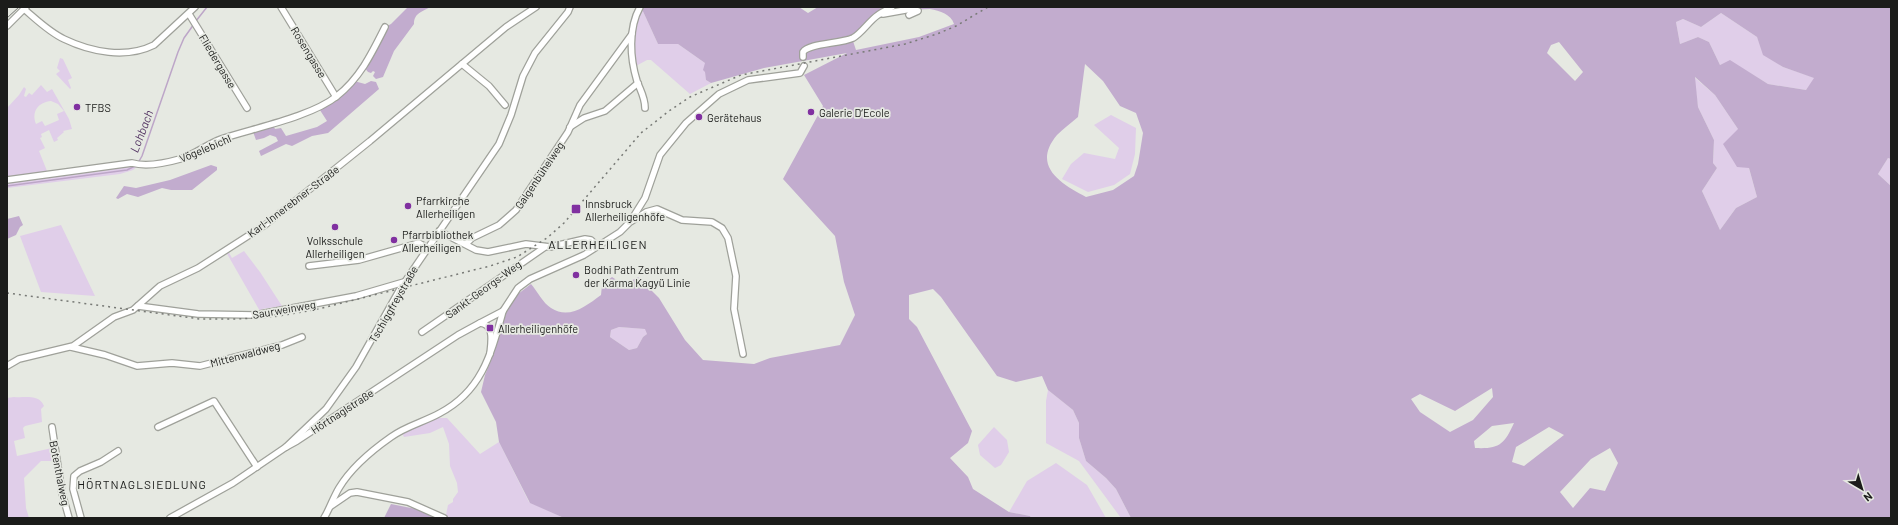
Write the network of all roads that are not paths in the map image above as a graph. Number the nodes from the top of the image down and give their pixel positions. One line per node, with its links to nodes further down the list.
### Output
1 (196, 7): 9 (street)
2 (282, 7): 18 (street, Rosengasse)
3 (536, 7): 15 (street, Karl-Innerebner-Straße)
4 (570, 7): 25 (street, Tschiggfreystraße)
5 (640, 7): 13 (street)
6 (892, 7): 8 (street)
7 (25, 8): 9 (street); 11 (street)
8 (878, 15): 10 (street); 14 (street)
9 (190, 16): 20 (street, Fliedergasse)
10 (909, 16)
11 (7, 26)
12 (385, 27): 18 (street, Vögelebichl)
13 (632, 34): 17 (street); 22 (street, Galgenbühelweg)
14 (803, 57)
15 (462, 64): 19 (street); 33 (street, Karl-Innerebner-Straße)
16 (803, 69): 24 (street)
17 (638, 83): 21 (street); 22 (street, Galgenbühelweg)
18 (336, 97): 23 (street, Vögelebichl)
19 (505, 105)
20 (247, 108)
21 (645, 108)
22 (570, 128): 26 (street, Galgenbühelweg)
23 (7, 180)
24 (630, 222): 27 (street); 30 (street); 40 (street)
25 (439, 231): 26 (street, Sankt-Georgs-Weg); 29 (street, Tschiggfreystraße)
26 (466, 244): 28 (street, Sankt-Georgs-Weg)
27 (594, 244): 28 (street, Sankt-Georgs-Weg); 30 (street)
28 (545, 247): 36 (street, Sankt-Georgs-Weg)
29 (427, 248): 31 (street); 32 (street, Tschiggfreystraße)
30 (571, 259): 34 (street)
31 (309, 266)
32 (405, 282): 33 (street, Saurweinweg); 46 (street, Tschiggfreystraße)
33 (138, 306): 38 (street, Karl-Innerebner-Straße)
34 (503, 311): 35 (street, Hörtnaglstraße); 39 (street)
35 (480, 323): 39 (street); 46 (street, Hörtnaglstraße)
36 (422, 332)
37 (302, 337): 38 (street, Mittenwaldweg)
38 (71, 347): 41 (street, Karl-Innerebner-Straße)
39 (490, 354): 49 (street)
40 (743, 354)
41 (14, 361): 42 (street); 43 (street, Karl-Innerebner-Straße)
42 (7, 362)
43 (7, 366)
44 (52, 427): 50 (street, Botenthalweg)
45 (158, 427): 48 (street)
46 (286, 447): 48 (street, Hörtnaglstraße)
47 (118, 451): 51 (street)
48 (257, 467): 52 (street, Hörtnaglstraße)
49 (331, 506): 53 (street); 54 (street)
50 (69, 518)
51 (82, 518)
52 (170, 518)
53 (324, 518)
54 (444, 518)

